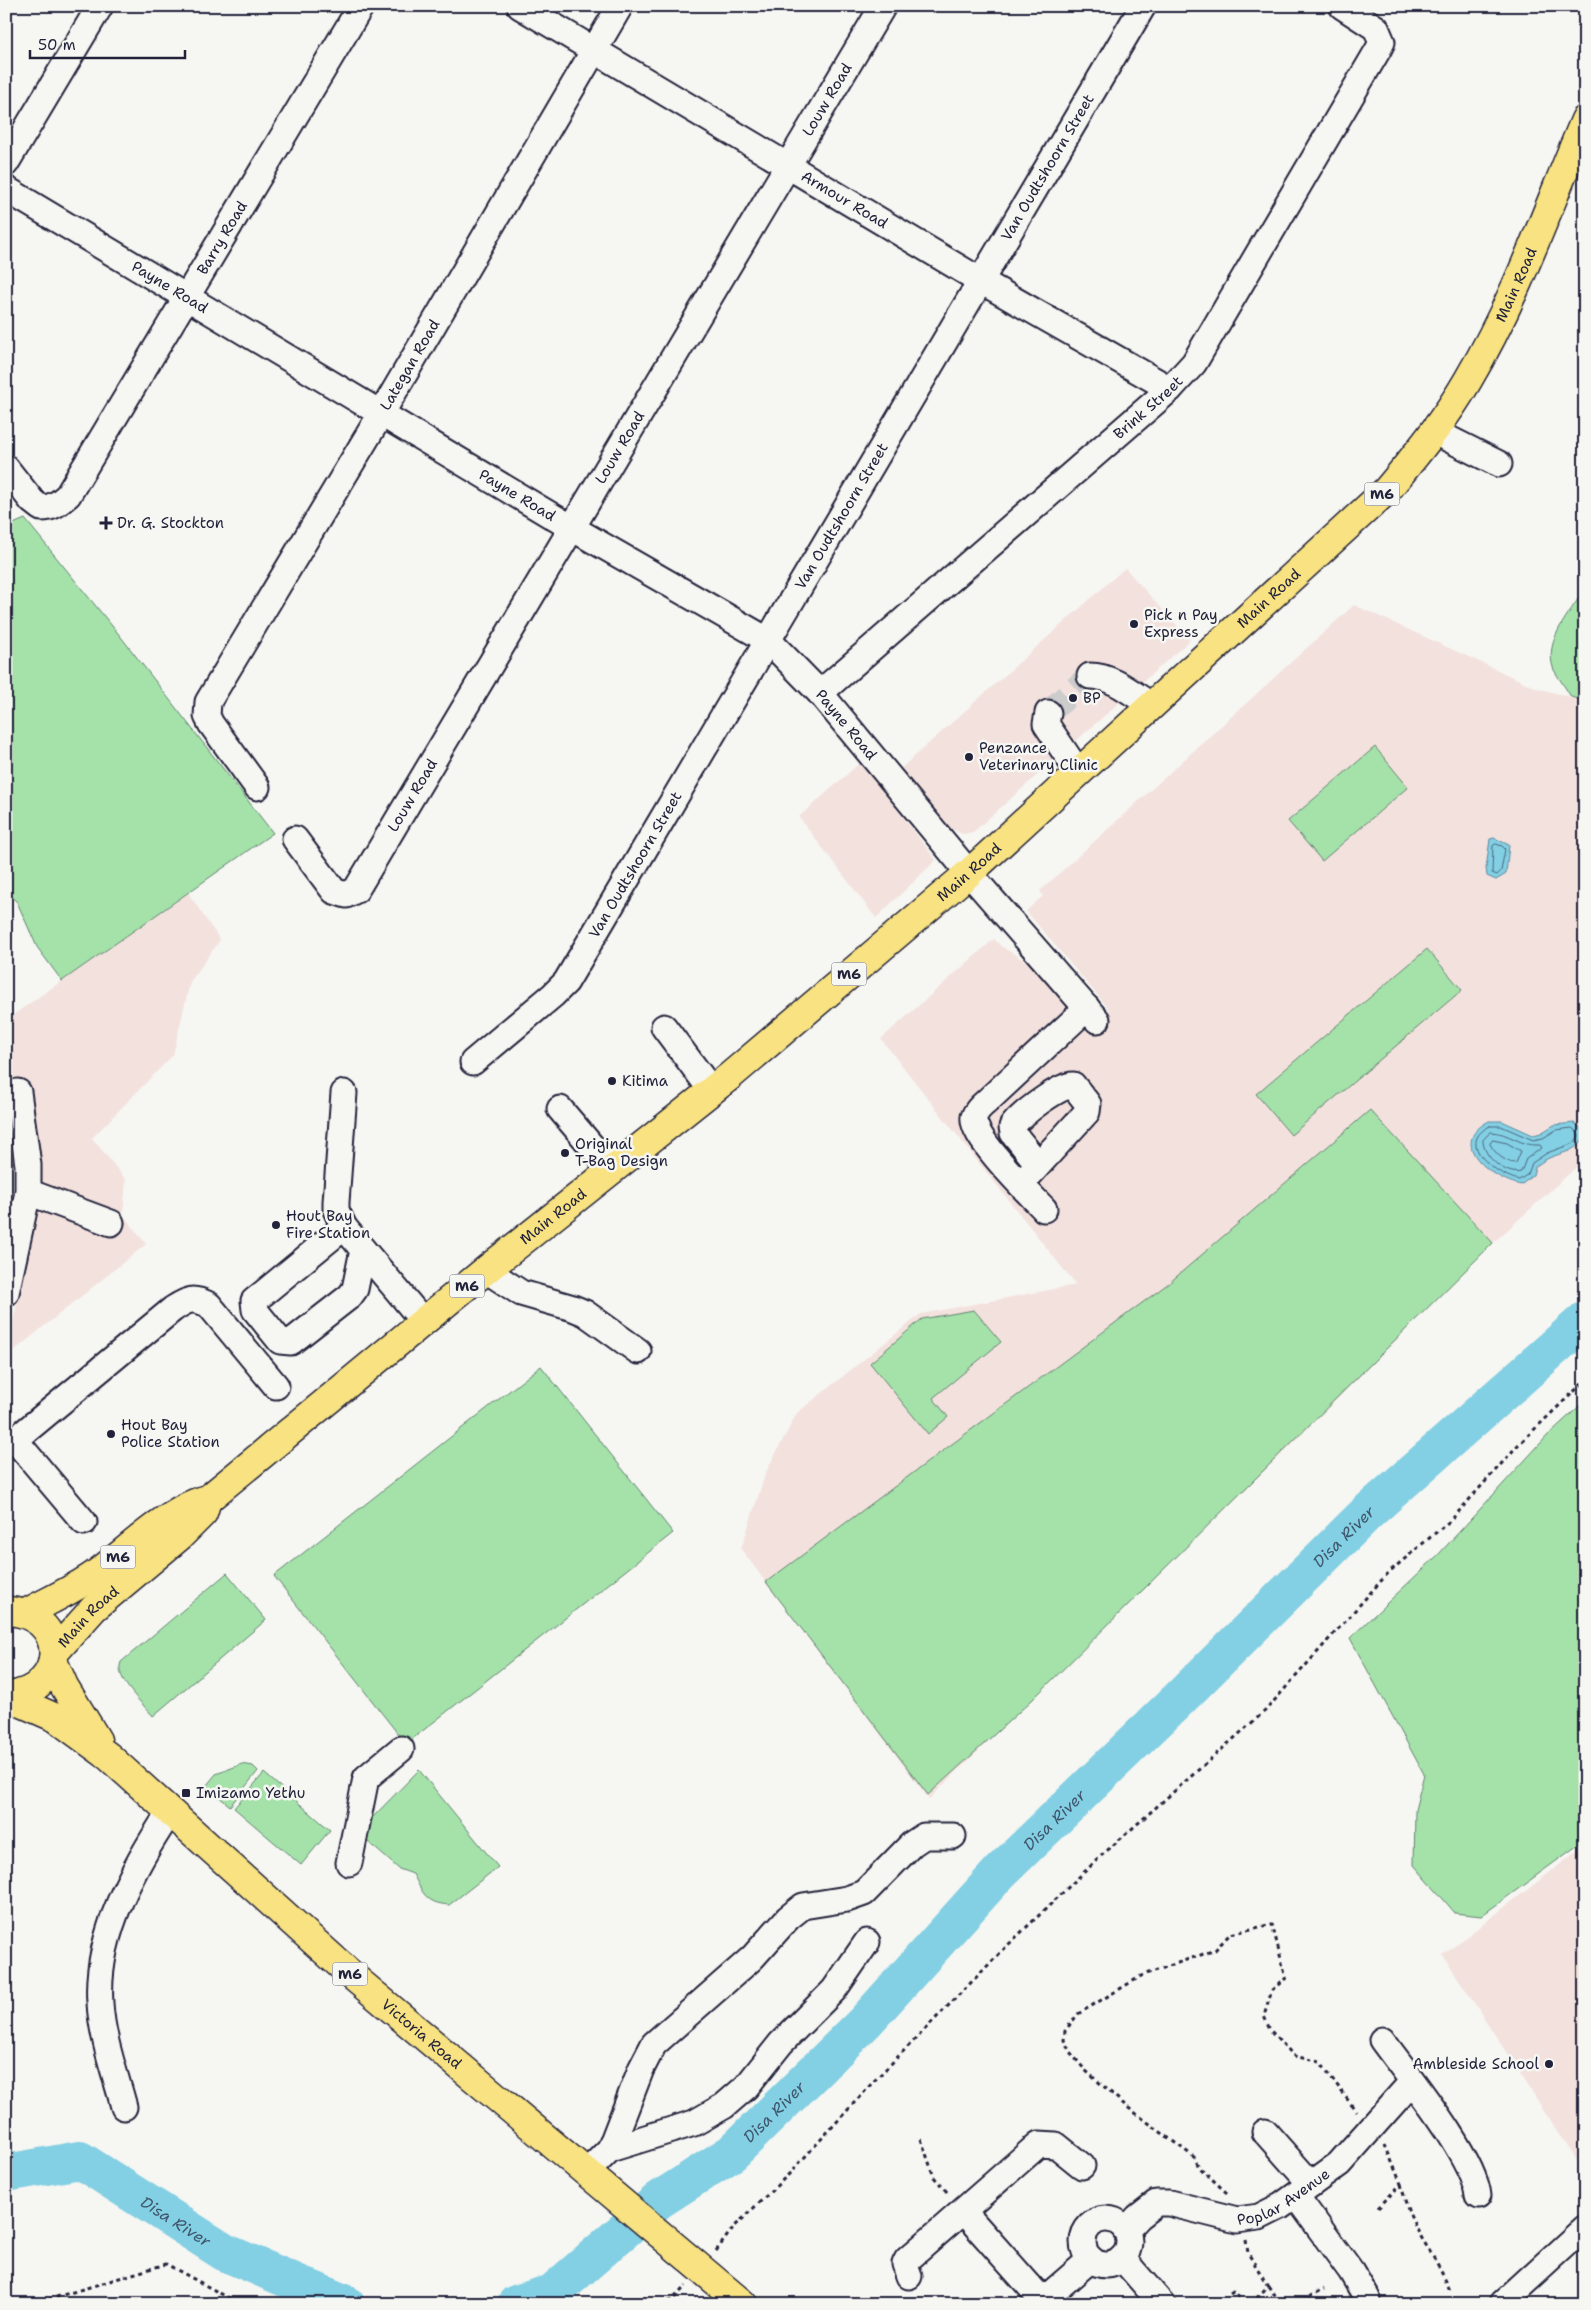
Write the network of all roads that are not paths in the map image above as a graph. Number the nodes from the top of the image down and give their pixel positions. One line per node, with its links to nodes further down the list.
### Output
1 (100, 6): 10 (street)
2 (361, 6): 14 (street, Barry Road)
3 (520, 6): 8 (street, Armour Road)
4 (620, 6): 8 (street, Lategan Road)
5 (883, 6): 11 (street, Louw Road)
6 (1143, 6): 13 (street, Van Oudtshoorn Street)
7 (1342, 6): 15 (street, Brink Street)
8 (593, 50): 11 (street, Armour Road); 16 (street, Lategan Road)
9 (1585, 120): 17 (main road, Main Road / M6)
10 (6, 163)
11 (788, 167): 13 (street, Armour Road); 20 (street, Louw Road)
12 (6, 189): 14 (street, Payne Road)
13 (981, 281): 15 (street, Armour Road); 21 (street, Van Oudtshoorn Street)
14 (186, 298): 16 (street, Payne Road); 19 (street, Barry Road)
15 (1170, 389): 23 (street, Brink Street)
16 (381, 414): 20 (street, Payne Road); 27 (street, Lategan Road)
17 (1435, 432): 18 (street); 24 (main road, Main Road / M6)
18 (1499, 464)
19 (6, 468)
20 (572, 528): 21 (street, Payne Road); 28 (street, Louw Road)
21 (769, 641): 23 (street, Payne Road); 31 (street, Van Oudtshoorn Street)
22 (1090, 676): 24 (street)
23 (820, 693): 29 (street, Payne Road)
24 (1152, 706): 26 (main road, Main Road / M6)
25 (1048, 713): 26 (street)
26 (1079, 773): 29 (main road, Main Road / M6)
27 (257, 787)
28 (295, 839)
29 (969, 873): 32 (main road, Main Road / M6); 38 (street, Payne Road)
30 (664, 1027): 32 (street)
31 (473, 1062)
32 (712, 1091): 37 (main road, Main Road / M6)
33 (18, 1092): 39 (street)
34 (344, 1093): 42 (street)
35 (560, 1109): 37 (street)
36 (1038, 1164): 38 (street)
37 (612, 1170): 44 (main road, Main Road / M6)
38 (1021, 1184): 40 (street)
39 (28, 1192): 41 (street); 45 (street)
40 (1044, 1209)
41 (111, 1223)
42 (344, 1227): 43 (street); 43 (street)
43 (363, 1250): 46 (street)
44 (486, 1270): 46 (main road, Main Road / M6); 47 (street)
45 (6, 1294)
46 (423, 1321): 50 (main road, Main Road / M6)
47 (638, 1351)
48 (276, 1386): 49 (street)
49 (11, 1441): 51 (street)
50 (208, 1499): 52 (main road, Main Road / M6); 53 (main road, Main Road / M6)
51 (84, 1522)
52 (15, 1608): 53 (main road, Victoria Road / M6)
53 (53, 1657): 54 (main road, Victoria Road / M6); 56 (main road, Victoria Road / M6)
54 (7, 1696): 56 (main road, Victoria Road / M6)
55 (401, 1749): 59 (street)
56 (108, 1756): 57 (main road, Victoria Road / M6)
57 (170, 1812): 63 (street); 67 (main road, Victoria Road / M6)
58 (953, 1836): 65 (street)
59 (349, 1863)
60 (867, 1942): 65 (street)
61 (1382, 2040): 62 (street)
62 (1412, 2082): 68 (street, Poplar Avenue); 69 (street)
63 (124, 2107)
64 (1265, 2132): 68 (street)
65 (610, 2149): 67 (street)
66 (1082, 2166): 70 (street)
67 (593, 2178): 78 (main road, Victoria Road / M6)
68 (1304, 2190): 72 (street, Poplar Avenue); 76 (street)
69 (1478, 2196)
70 (963, 2211): 75 (street); 77 (street)
71 (1585, 2228): 80 (street)
72 (1126, 2230): 73 (street); 74 (street)
73 (1122, 2258): 74 (street); 79 (street)
74 (1090, 2259): 77 (street)
75 (909, 2276)
76 (1367, 2298)
77 (1041, 2302)
78 (743, 2304)
79 (1162, 2304)
80 (1502, 2304)

